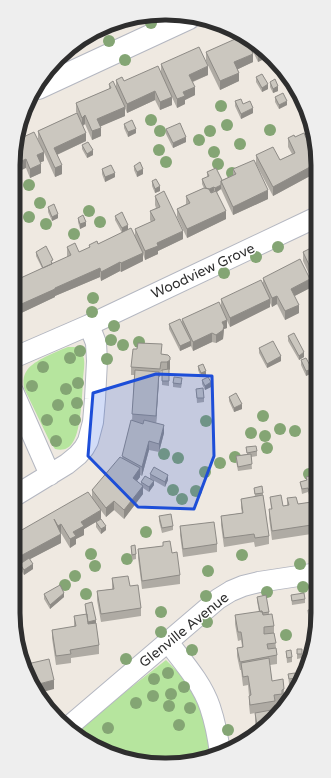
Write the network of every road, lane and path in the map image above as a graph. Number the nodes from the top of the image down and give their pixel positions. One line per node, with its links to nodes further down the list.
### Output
1 (183, 21): 2 (street)
2 (45, 85)
3 (311, 220): 4 (street, Woodview Grove)
4 (90, 325): 5 (street, Woodview Grove); 7 (street)
5 (20, 355)
6 (20, 407): 7 (street)
7 (50, 475): 8 (street)
8 (20, 493)
9 (311, 574): 10 (street, Glenville Avenue)
10 (168, 642): 11 (street, Glenville Avenue); 12 (street)
11 (72, 724)
12 (219, 748)

